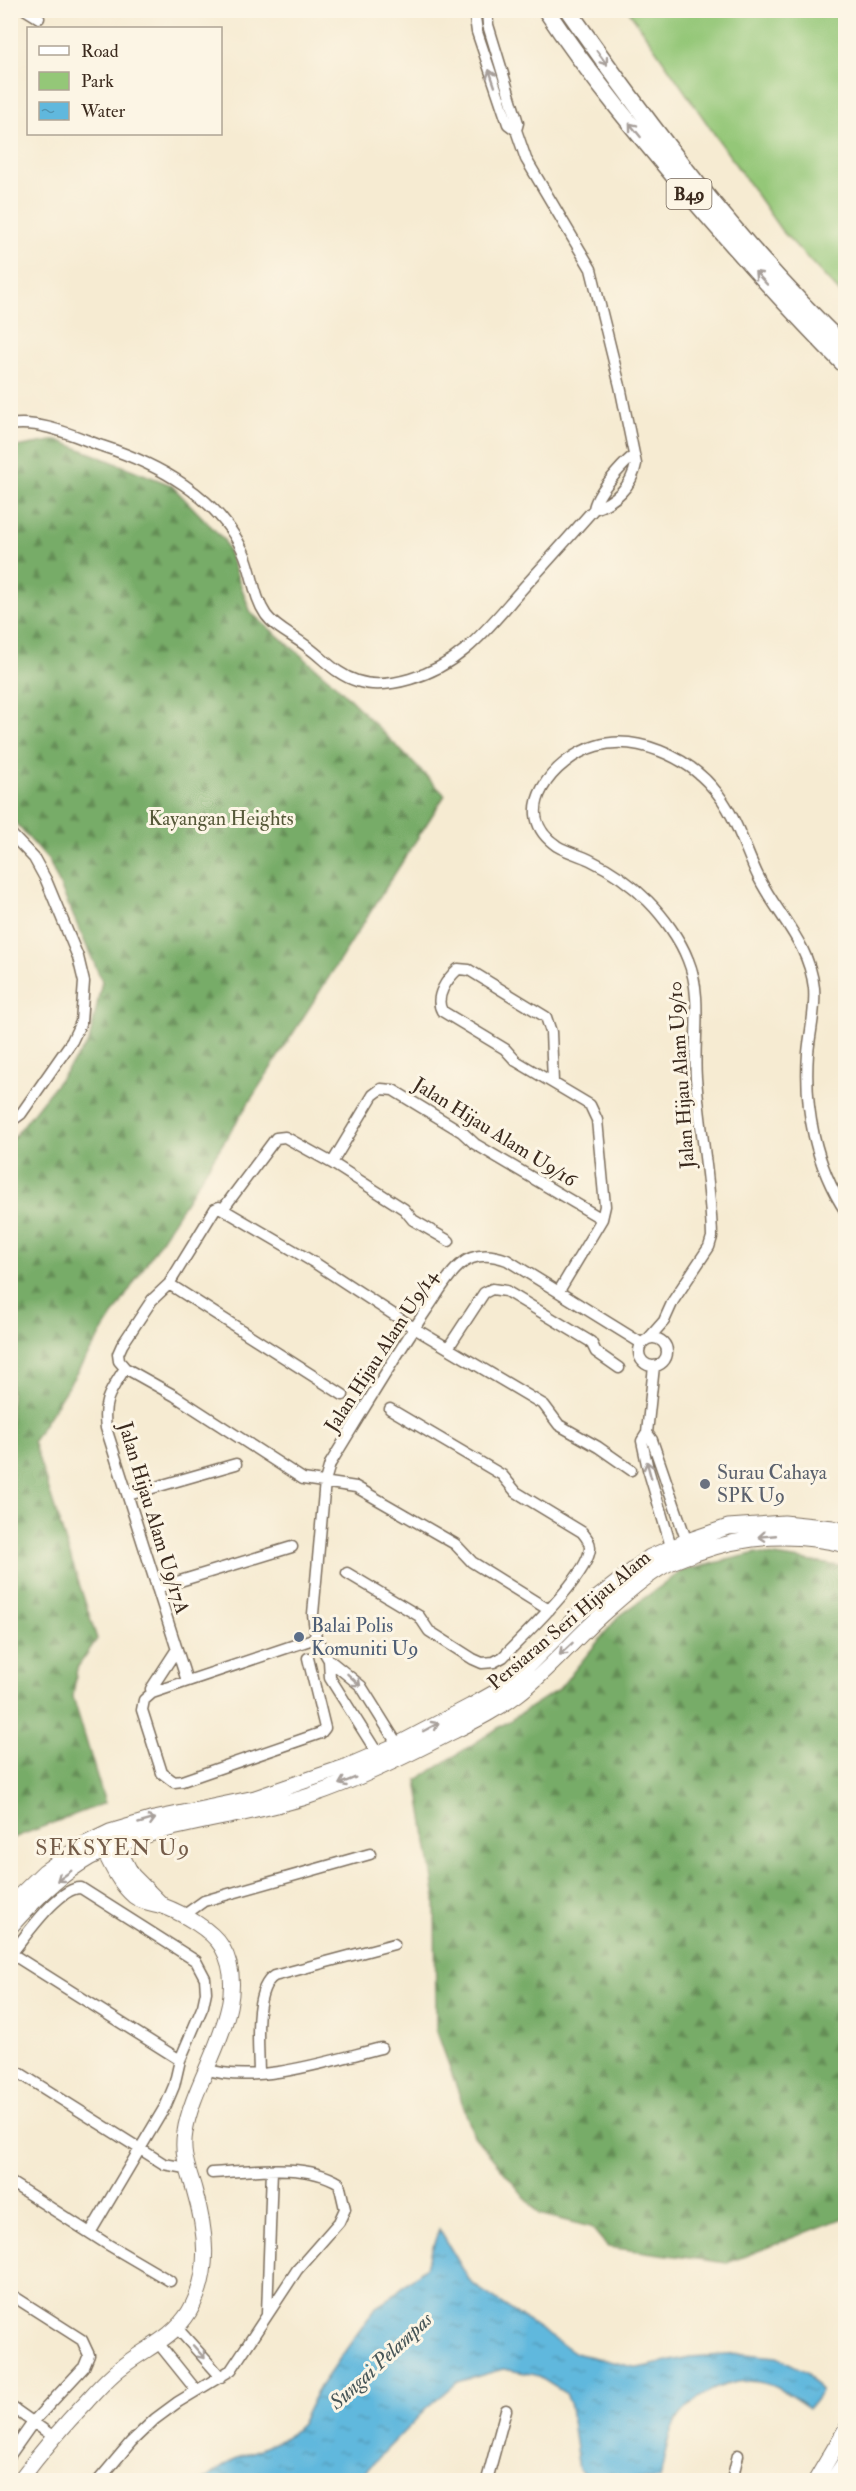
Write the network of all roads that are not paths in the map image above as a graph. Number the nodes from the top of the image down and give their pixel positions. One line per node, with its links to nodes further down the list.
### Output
1 (26, 10): 6 (street)
2 (474, 10): 7 (street, one-way to 2)
3 (487, 10): 7 (street)
4 (546, 10): 9 (main road, B49, one-way to 4)
5 (568, 10): 8 (main road, B49, one-way to 8)
6 (39, 18)
7 (516, 130): 10 (street)
8 (846, 348)
9 (846, 366)
10 (10, 425)
11 (10, 833): 13 (street)
12 (553, 1082): 12 (street); 17 (street)
13 (10, 1122)
14 (332, 1162): 15 (street); 17 (street, Jalan Hijau Alam U9/16); 18 (street)
15 (221, 1208): 19 (street); 22 (street)
16 (846, 1212): 21 (street, Jalan Hijau Alam U9/10)
17 (602, 1219): 20 (street)
18 (449, 1241)
19 (169, 1284): 27 (street); 29 (street)
20 (559, 1291): 22 (street, Jalan Hijau Alam U9/14); 23 (street, Jalan Hijau Alam U9/14)
21 (664, 1321): 23 (street, Jalan Hijau Alam U9/10); 24 (street)
22 (414, 1328): 25 (street); 34 (street, Jalan Hijau Alam U9/14)
23 (645, 1341): 24 (street); 26 (street)
24 (666, 1346): 26 (street)
25 (448, 1348): 28 (street); 33 (street)
26 (654, 1366): 31 (street)
27 (125, 1368): 34 (street); 35 (street, Jalan Hijau Alam U9/17A)
28 (620, 1368)
29 (343, 1395)
30 (390, 1409): 43 (street)
31 (647, 1433): 39 (street); 40 (street, one-way to 31)
32 (236, 1464): 35 (street)
33 (631, 1470)
34 (326, 1481): 43 (street); 44 (street, Jalan Hijau Alam U9/14)
35 (128, 1495): 42 (street, Jalan Hijau Alam U9/17A)
36 (846, 1532): 39 (street, Persiaran Seri Hijau Alam)
37 (846, 1545): 39 (street, Persiaran Seri Hijau Alam, one-way to 39)
38 (292, 1547): 42 (street)
39 (689, 1548): 40 (street, Persiaran Seri Hijau Alam)
40 (674, 1554): 50 (street, Persiaran Seri Hijau Alam)
41 (347, 1573): 43 (street)
42 (157, 1588): 45 (street, Jalan Hijau Alam U9/17A)
43 (549, 1610)
44 (316, 1638): 47 (street, Jalan Hijau Alam U9/14); 48 (street)
45 (177, 1649): 48 (street, Jalan Hijau Alam U9/17A); 49 (street)
46 (308, 1658): 49 (street)
47 (329, 1660): 50 (street, one-way to 50); 51 (street)
48 (187, 1681): 49 (street)
49 (152, 1693)
50 (401, 1751): 51 (street, Persiaran Seri Hijau Alam)
51 (381, 1760): 52 (street, Persiaran Seri Hijau Alam, one-way to 52); 53 (street, Persiaran Seri Hijau Alam, one-way to 51)
52 (141, 1838): 53 (street, Persiaran Seri Hijau Alam); 56 (street)
53 (107, 1842): 55 (street, Persiaran Seri Hijau Alam); 56 (street); 57 (street, Persiaran Seri Hijau Alam)
54 (369, 1854): 58 (street)
55 (88, 1859): 56 (street); 59 (street, Persiaran Seri Hijau Alam, one-way to 59)
56 (120, 1866): 58 (street)
57 (10, 1905)
58 (183, 1916): 65 (street)
59 (10, 1927)
60 (394, 1944): 66 (street)
61 (11, 1955): 63 (street); 63 (street)
62 (381, 2048): 66 (street)
63 (180, 2060): 67 (street)
64 (10, 2067): 67 (street)
65 (206, 2068): 66 (street); 68 (street)
66 (259, 2074)
67 (140, 2150): 68 (street); 72 (street)
68 (186, 2168): 76 (street)
69 (272, 2170): 70 (street); 75 (street); 75 (street)
70 (212, 2173)
71 (10, 2182): 72 (street)
72 (90, 2233): 73 (street)
73 (170, 2281)
74 (10, 2294): 82 (street)
75 (267, 2315): 78 (street)
76 (177, 2328): 77 (street); 78 (street, one-way to 78)
77 (159, 2344): 79 (street); 84 (street)
78 (221, 2377): 79 (street)
79 (196, 2390): 89 (street)
80 (10, 2406): 82 (street)
81 (506, 2410): 90 (street)
82 (34, 2421): 84 (street); 85 (street)
83 (846, 2429): 92 (street)
84 (54, 2437): 88 (street)
85 (10, 2455)
86 (738, 2456): 91 (street)
87 (846, 2460): 93 (street)
88 (20, 2481)
89 (99, 2481)
90 (487, 2481)
91 (732, 2481)
92 (816, 2481)
93 (833, 2481)

